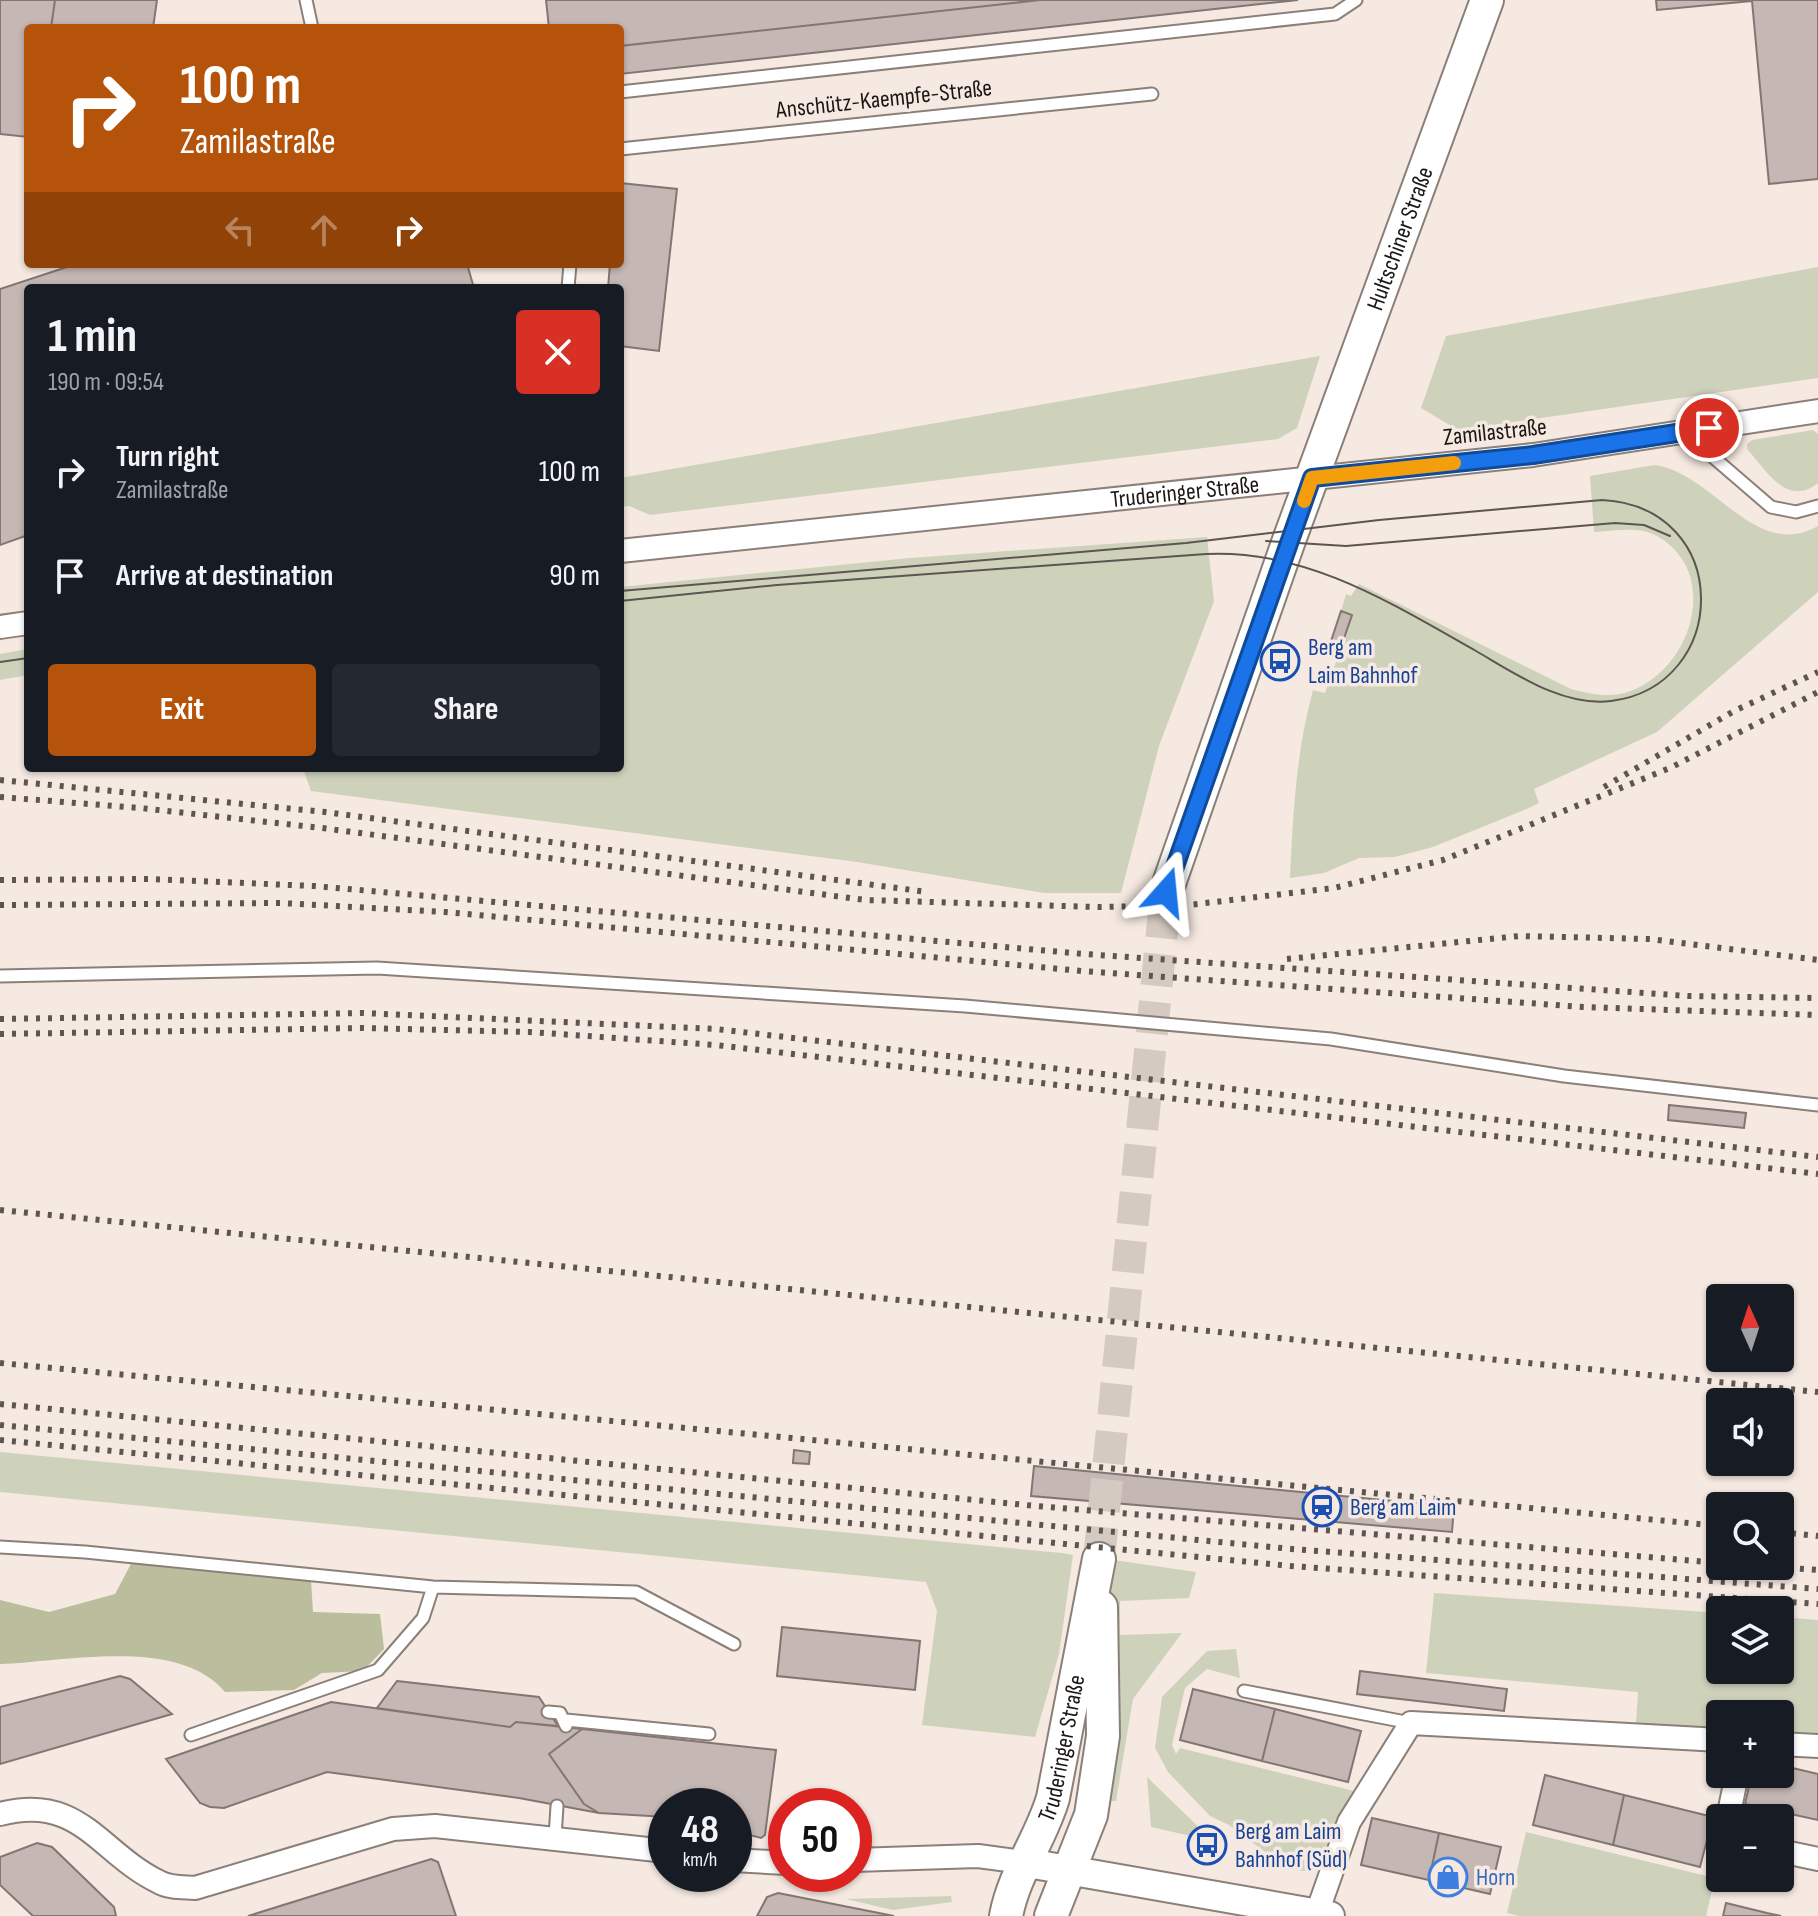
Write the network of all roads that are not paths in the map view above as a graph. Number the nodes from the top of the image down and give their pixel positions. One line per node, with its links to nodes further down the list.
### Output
1 (306, 0): 4 (lane)
2 (1356, 0): 5 (lane)
3 (1487, 0): 10 (main road, Hultschiner Straße)
4 (311, 24)
5 (624, 92)
6 (1152, 94): 7 (lane, Anschütz-Kaempfe-Straße)
7 (624, 149)
8 (1818, 411): 9 (street, Zamilastraße)
9 (1683, 431): 10 (street, Zamilastraße); 11 (lane)
10 (1312, 478): 12 (street, Truderinger Straße); 15 (main road)
11 (1818, 506)
12 (624, 551)
13 (24, 624): 14 (street)
14 (0, 627)
15 (1166, 892)
16 (0, 976): 17 (lane)
17 (1818, 1105)
18 (0, 1547): 19 (lane)
19 (433, 1587): 20 (lane); 25 (lane)
20 (734, 1644)
21 (1244, 1691): 23 (lane)
22 (548, 1712): 24 (lane)
23 (1411, 1723): 26 (street); 38 (street)
24 (709, 1734)
25 (191, 1735)
26 (1706, 1739)
27 (1794, 1745): 28 (street)
28 (1818, 1746)
29 (557, 1806): 31 (lane)
30 (0, 1814): 31 (street)
31 (555, 1837): 32 (street)
32 (648, 1849)
33 (1794, 1854): 35 (street)
34 (872, 1859): 36 (street)
35 (1818, 1859)
36 (1022, 1862): 37 (street); 37 (main road, Truderinger Straße); 39 (main road, Truderinger Straße)
37 (1071, 1871): 38 (street); 40 (main road, Truderinger Straße)
38 (1324, 1914)
39 (1006, 1916)
40 (1051, 1916)

